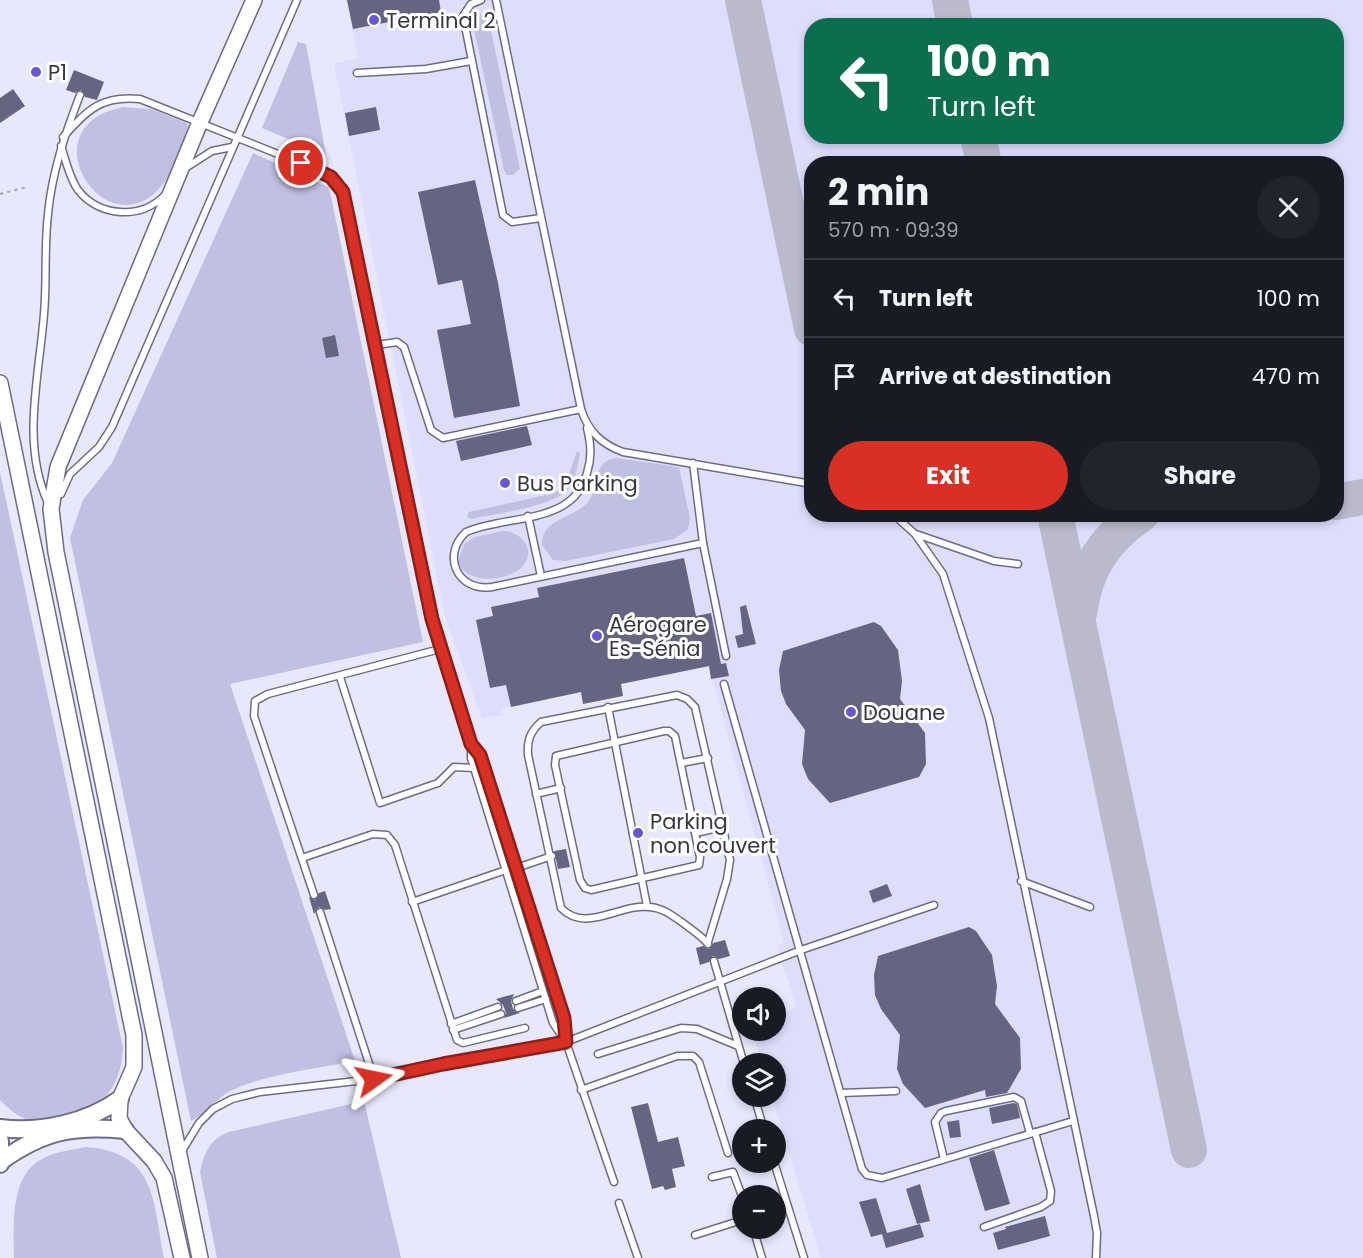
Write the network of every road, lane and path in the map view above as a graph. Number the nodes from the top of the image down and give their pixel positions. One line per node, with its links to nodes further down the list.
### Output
1 (254, 0): 8 (street)
2 (297, 0): 10 (lane)
3 (482, 0): 5 (lane)
4 (496, 0): 16 (lane)
5 (471, 61): 6 (lane); 16 (lane)
6 (357, 73)
7 (80, 95): 9 (lane)
8 (200, 122): 9 (lane); 10 (lane); 13 (street)
9 (63, 137): 11 (lane)
10 (237, 137): 12 (lane); 17 (lane)
11 (61, 146): 13 (lane); 24 (lane)
12 (232, 147): 13 (lane); 27 (lane)
13 (176, 181): 24 (street)
14 (27, 187): 15 (path)
15 (0, 194)
16 (541, 218): 19 (lane)
17 (377, 345): 19 (lane); 32 (lane)
18 (0, 383): 20 (street)
19 (581, 409): 21 (lane)
20 (3, 411): 69 (street)
21 (585, 421): 22 (lane); 25 (lane)
22 (693, 463): 23 (lane); 29 (lane)
23 (804, 483)
24 (51, 509): 27 (street)
25 (528, 516): 31 (lane); 31 (lane)
26 (902, 522): 28 (lane)
27 (52, 526): 68 (street)
28 (915, 534): 30 (lane); 53 (lane)
29 (703, 543): 31 (lane); 33 (lane)
30 (1018, 564)
31 (541, 576)
32 (440, 649): 34 (lane); 38 (lane)
33 (726, 656)
34 (340, 677): 41 (lane); 49 (lane)
35 (724, 684): 60 (lane)
36 (608, 707): 37 (lane); 39 (lane); 43 (lane)
37 (614, 742): 40 (lane); 42 (lane); 52 (lane)
38 (471, 744): 41 (lane); 44 (lane)
39 (708, 758): 40 (lane); 46 (lane)
40 (681, 763): 47 (lane)
41 (474, 768): 45 (lane)
42 (561, 788): 43 (lane); 52 (lane)
43 (536, 794): 48 (lane)
44 (498, 811): 45 (lane); 50 (lane)
45 (488, 814): 51 (lane)
46 (723, 827): 47 (lane); 57 (lane)
47 (695, 833): 52 (lane)
48 (551, 856): 50 (lane); 57 (lane)
49 (302, 858): 54 (lane); 55 (lane)
50 (516, 868): 72 (lane)
51 (506, 870): 55 (lane); 63 (lane)
52 (642, 879): 57 (lane)
53 (1021, 881): 58 (lane); 81 (lane)
54 (314, 895)
55 (412, 902): 70 (lane)
56 (934, 905): 60 (lane)
57 (647, 906)
58 (1090, 907)
59 (320, 912): 76 (lane)
60 (801, 950): 62 (lane); 79 (lane)
61 (714, 961): 62 (lane)
62 (720, 980): 72 (lane); 73 (lane)
63 (543, 991): 64 (lane); 65 (lane)
64 (546, 999): 66 (lane); 72 (lane)
65 (516, 1001)
66 (518, 1008)
67 (500, 1011): 70 (lane)
68 (149, 1012): 69 (street); 87 (street)
69 (130, 1016): 80 (street)
70 (452, 1027): 71 (lane)
71 (525, 1028)
72 (566, 1042): 76 (lane); 77 (lane)
73 (738, 1046): 74 (lane); 75 (lane)
74 (740, 1053)
75 (598, 1054)
76 (374, 1079): 87 (lane)
77 (581, 1090): 86 (lane); 92 (lane)
78 (896, 1091): 79 (lane)
79 (841, 1093): 88 (lane)
80 (120, 1099): 82 (main road); 83 (street)
81 (1073, 1120): 84 (lane); 99 (lane)
82 (0, 1128)
83 (125, 1130): 89 (main road); 100 (street)
84 (1033, 1133): 88 (lane); 88 (lane); 96 (lane)
85 (0, 1141): 89 (main road)
86 (728, 1153)
87 (179, 1157): 101 (street)
88 (945, 1159)
89 (0, 1162)
90 (777, 1173): 104 (lane)
91 (712, 1177): 93 (lane)
92 (614, 1182)
93 (738, 1185)
94 (619, 1203): 102 (lane)
95 (732, 1223): 97 (lane)
96 (984, 1227)
97 (695, 1235)
98 (756, 1239): 103 (lane)
99 (1096, 1254): 105 (lane)
100 (182, 1258)
101 (200, 1258)
102 (638, 1258)
103 (762, 1258)
104 (804, 1258)
105 (1101, 1258)

